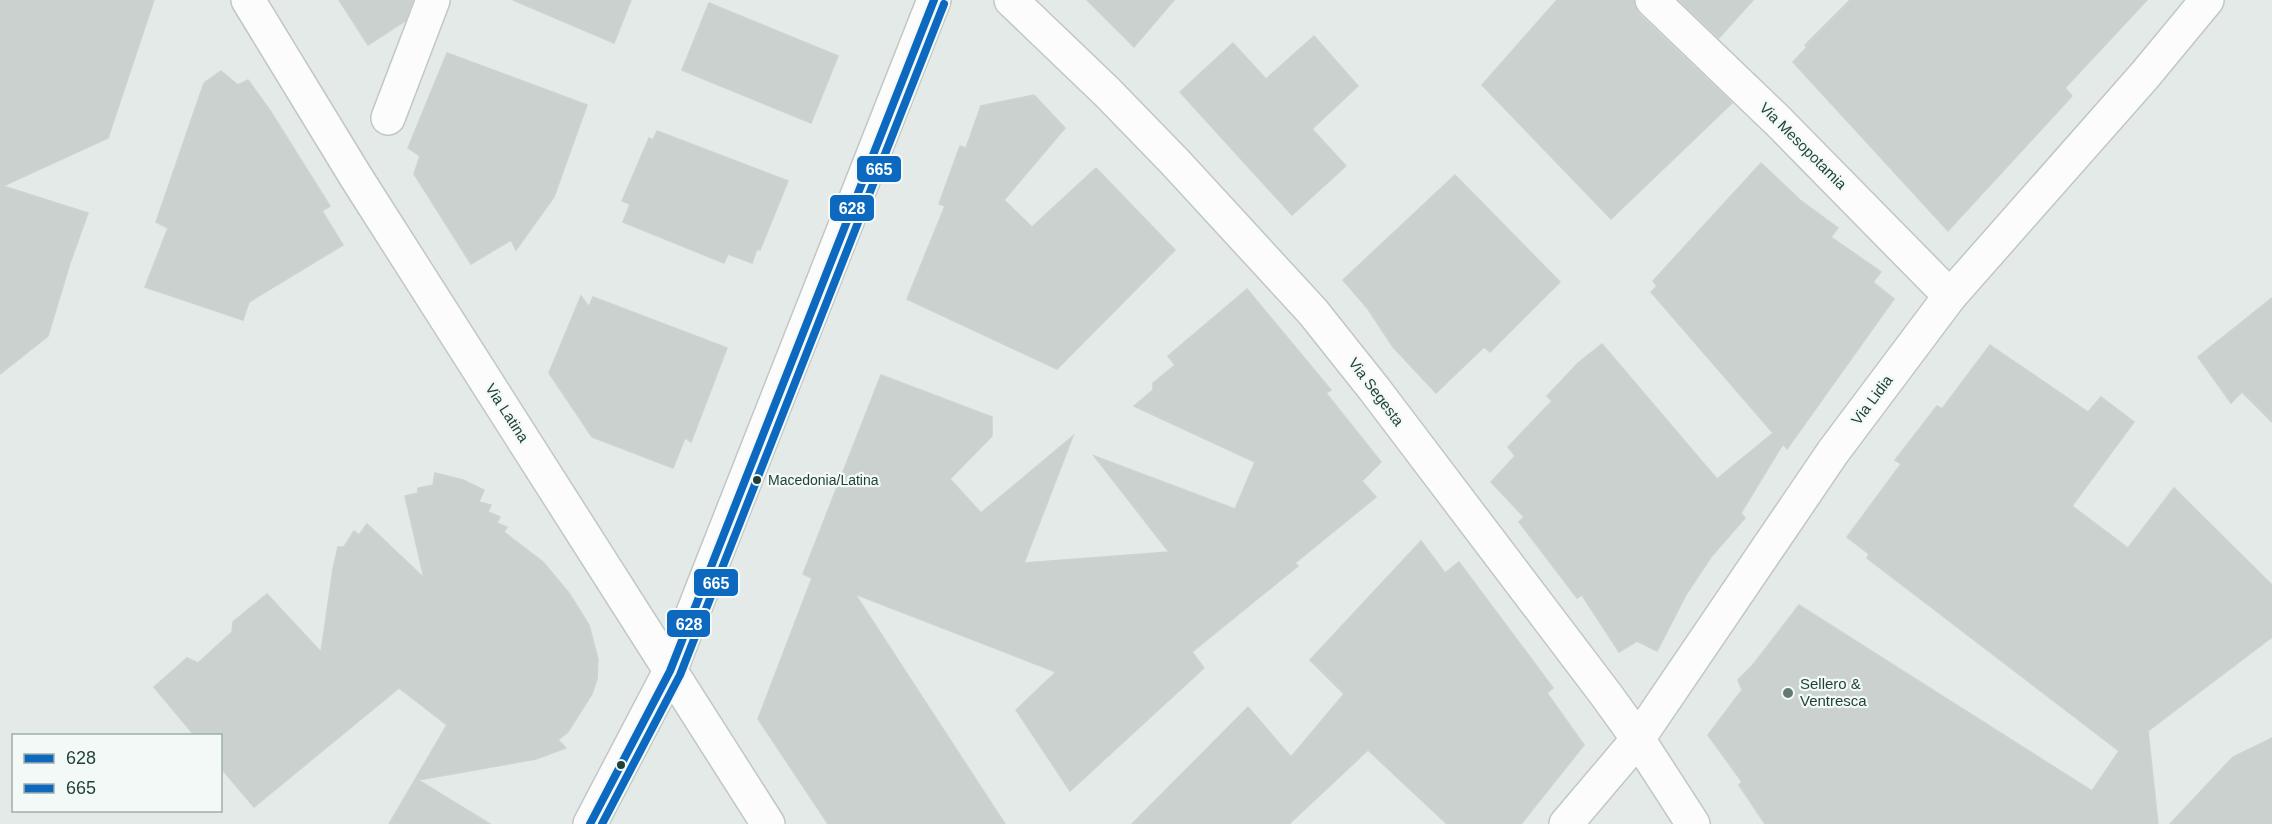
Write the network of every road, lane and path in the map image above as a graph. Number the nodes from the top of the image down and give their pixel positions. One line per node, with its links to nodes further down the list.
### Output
1 (248, 0): 9 (street, Via Latina)
2 (433, 0): 7 (street)
3 (934, 0): 9 (street)
4 (1011, 0): 10 (street, Via Segesta)
5 (1652, 0): 8 (street, Via Mesopotamia)
6 (2207, 0): 8 (street, Via Lidia)
7 (388, 118)
8 (1950, 296): 10 (street, Via Lidia)
9 (670, 670): 11 (street); 12 (street, Via Latina)
10 (1638, 739): 13 (street, Via Lidia); 14 (street, Via Segesta)
11 (590, 824)
12 (768, 824)
13 (1566, 824)
14 (1693, 824)

